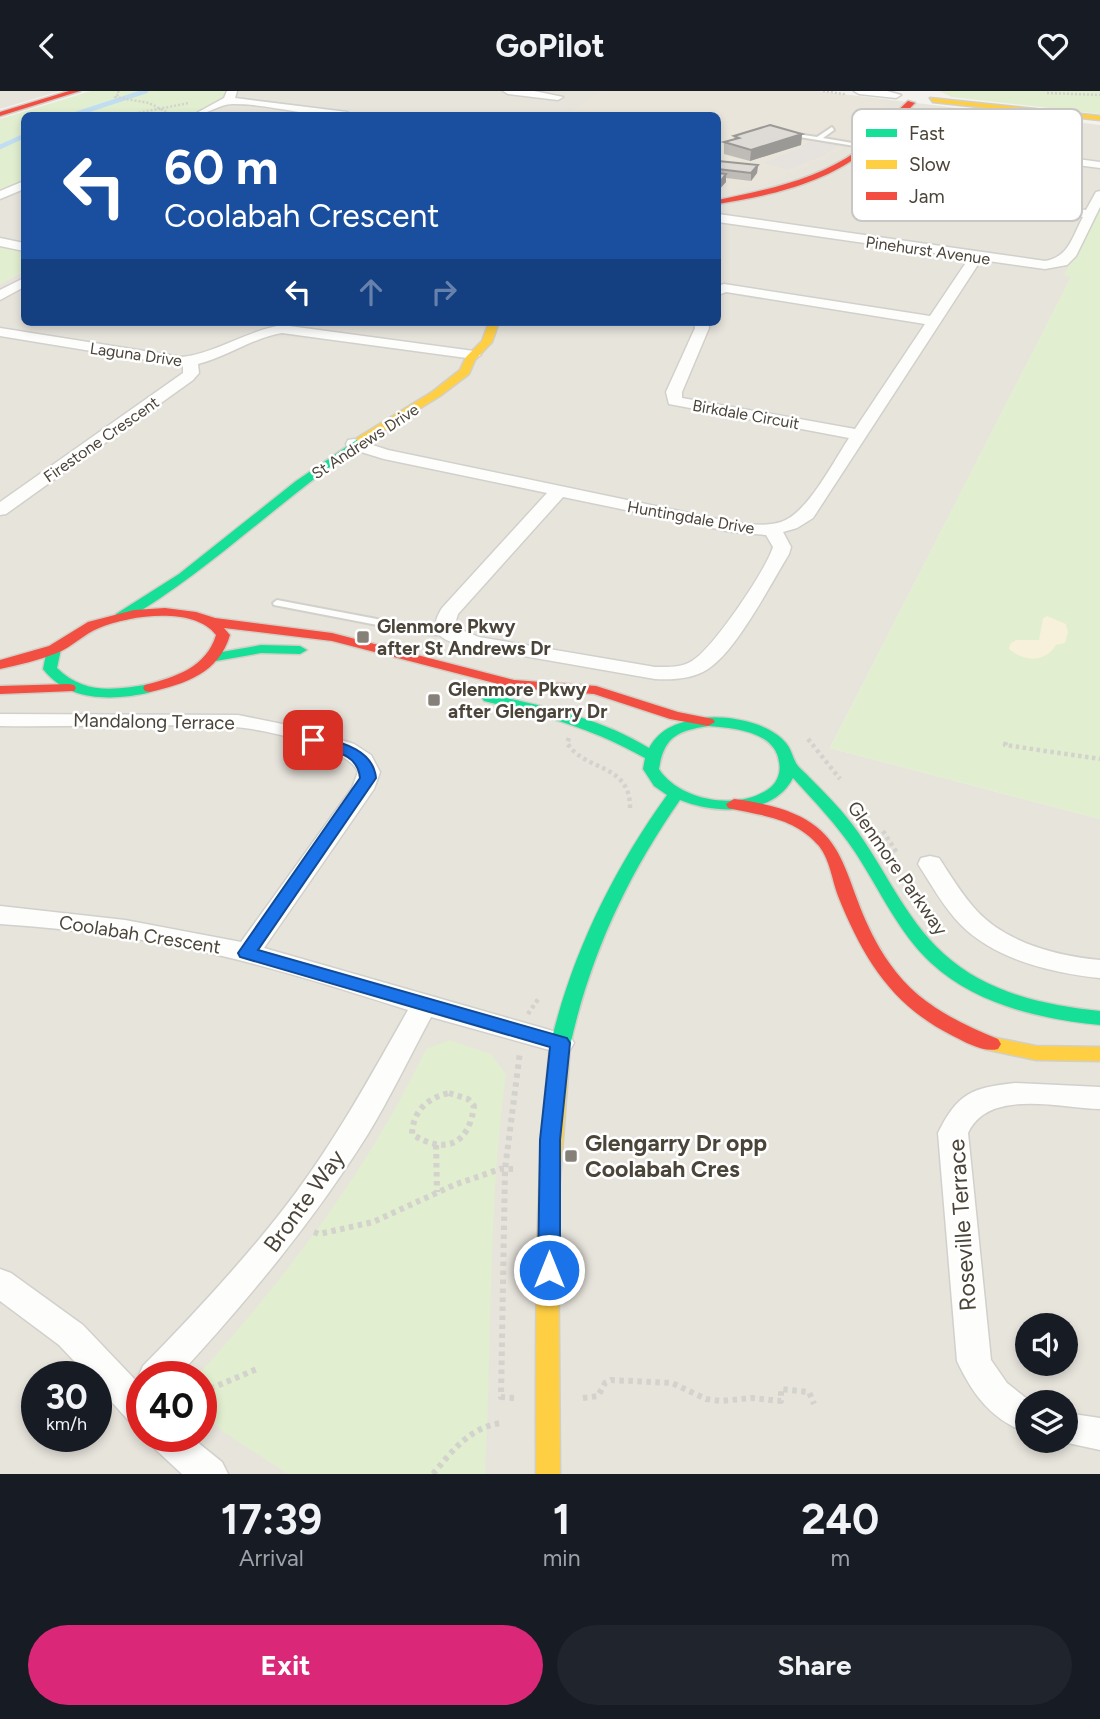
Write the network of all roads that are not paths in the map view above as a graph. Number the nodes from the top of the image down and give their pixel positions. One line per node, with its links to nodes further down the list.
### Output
1 (76, 91): 11 (street)
2 (508, 91): 5 (street)
3 (859, 91): 6 (street)
4 (231, 96): 9 (street); 10 (street)
5 (558, 97)
6 (903, 99): 7 (street); 8 (street)
7 (896, 109)
8 (1016, 109)
9 (203, 112)
10 (329, 112)
11 (0, 114)
12 (1082, 116): 13 (street)
13 (1100, 118)
14 (832, 128): 16 (lane)
15 (778, 134): 16 (lane)
16 (818, 139): 17 (lane)
17 (852, 140)
18 (852, 157): 24 (street)
19 (1082, 163): 20 (street)
20 (1100, 165)
21 (21, 186): 22 (street)
22 (0, 195)
23 (1100, 195): 26 (street, Pinehurst Avenue)
24 (721, 201)
25 (1082, 213): 26 (street)
26 (1090, 214): 30 (street, Pinehurst Avenue)
27 (721, 218): 30 (street, Pinehurst Avenue)
28 (0, 242): 29 (street)
29 (21, 246)
30 (976, 257): 34 (street, Huntingdale Drive)
31 (21, 284): 33 (street)
32 (721, 290): 34 (street)
33 (0, 296)
34 (935, 321): 41 (street, Huntingdale Drive)
35 (273, 326): 39 (street, Laguna Drive); 40 (street, Laguna Drive)
36 (493, 326): 39 (street, St Andrews Drive)
37 (702, 326): 41 (street, Birkdale Circuit)
38 (0, 332): 40 (street, Laguna Drive)
39 (474, 355): 42 (street, St Andrews Drive)
40 (190, 362): 44 (street, Firestone Crescent)
41 (859, 435): 45 (street, Huntingdale Drive)
42 (354, 444): 43 (street, Huntingdale Drive); 46 (street, St Andrews Drive)
43 (559, 491): 45 (street, Huntingdale Drive); 51 (street)
44 (0, 510)
45 (772, 529): 51 (street)
46 (190, 577): 48 (street); 49 (street, St Andrews Drive)
47 (277, 603): 51 (lane)
48 (196, 616): 49 (street); 50 (street)
49 (121, 617): 52 (street)
50 (213, 622): 54 (street); 60 (street)
51 (448, 632)
52 (54, 649): 55 (street); 56 (street)
53 (319, 654): 54 (street)
54 (216, 657): 56 (street)
55 (0, 665)
56 (69, 688): 57 (street)
57 (0, 690)
58 (477, 696): 61 (street)
59 (0, 720): 67 (street, Mandalong Terrace)
60 (708, 722): 61 (street); 62 (street)
61 (650, 755): 63 (street)
62 (790, 765): 64 (street); 70 (street, Glenmore Parkway)
63 (676, 794): 64 (street); 71 (street)
64 (734, 804): 72 (street)
65 (930, 864): 68 (street)
66 (0, 915): 67 (street, Coolabah Crescent)
67 (247, 953): 69 (street, Coolabah Crescent)
68 (1100, 969)
69 (425, 1005): 71 (street, Coolabah Crescent); 75 (street, Bronte Way)
70 (1100, 1018)
71 (560, 1043): 82 (street)
72 (1100, 1055)
73 (1100, 1098): 77 (street, Roseville Terrace)
74 (0, 1283): 76 (street)
75 (172, 1361)
76 (126, 1381)
77 (1015, 1410)
78 (1078, 1430): 79 (street)
79 (1100, 1433)
80 (182, 1452): 81 (street)
81 (210, 1474)
82 (548, 1474)

